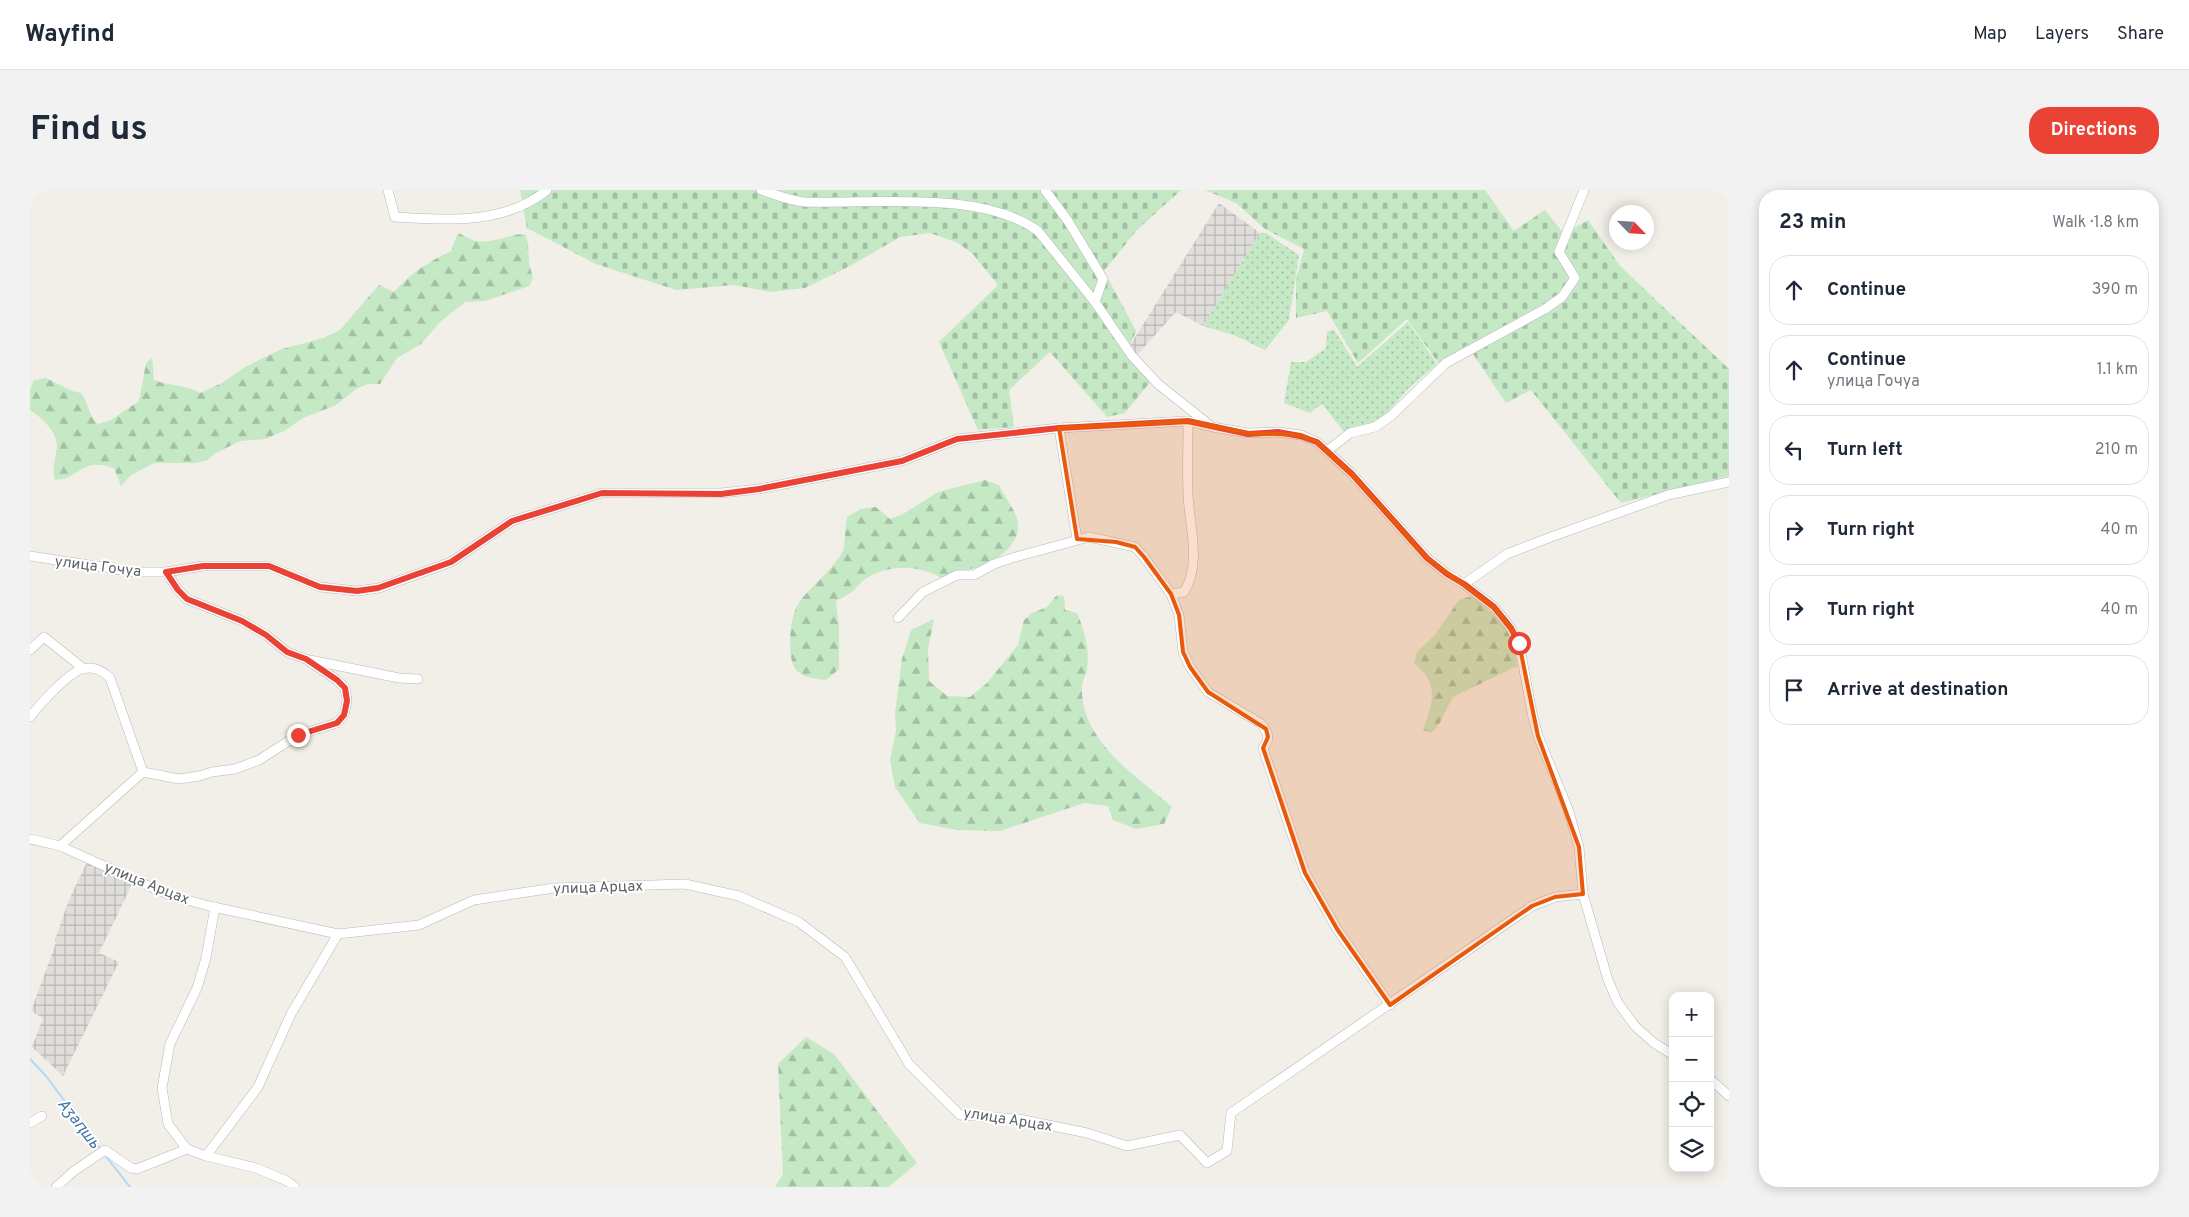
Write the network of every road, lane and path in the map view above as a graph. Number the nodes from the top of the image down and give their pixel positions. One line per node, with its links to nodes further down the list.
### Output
1 (388, 190): 2 (street)
2 (546, 190)
3 (761, 190): 6 (street)
4 (1045, 190): 6 (street)
5 (1584, 190): 10 (street)
6 (1095, 302): 8 (street)
7 (1188, 421): 8 (street, улица Гочуа); 9 (street, улица Гочуа); 16 (street)
8 (1212, 426): 10 (street, улица Гочуа)
9 (1059, 428): 12 (street); 14 (street, улица Гочуа)
10 (1327, 451): 15 (street, улица Гочуа)
11 (1729, 482): 15 (street)
12 (1077, 539): 16 (street); 17 (street)
13 (30, 556): 14 (street, улица Гочуа)
14 (166, 572): 19 (street)
15 (1464, 584): 26 (street, улица Гочуа)
16 (1171, 594): 29 (street)
17 (898, 618)
18 (30, 650): 20 (street)
19 (306, 659): 21 (street); 23 (street)
20 (84, 669): 22 (street); 23 (street)
21 (418, 679)
22 (30, 717)
23 (143, 772): 25 (street)
24 (30, 839): 25 (street, улица Арцах)
25 (60, 846): 27 (street, улица Арцах)
26 (1583, 894): 29 (street); 30 (street, улица Гочуа)
27 (215, 907): 28 (street, улица Арцах); 35 (street)
28 (338, 934): 29 (street, улица Арцах); 36 (street)
29 (1390, 1005)
30 (1669, 1052)
31 (1713, 1082): 32 (street)
32 (1729, 1096)
33 (42, 1116): 34 (street)
34 (30, 1123)
35 (187, 1149): 36 (street); 37 (street)
36 (206, 1156): 38 (street)
37 (56, 1187)
38 (295, 1187)

